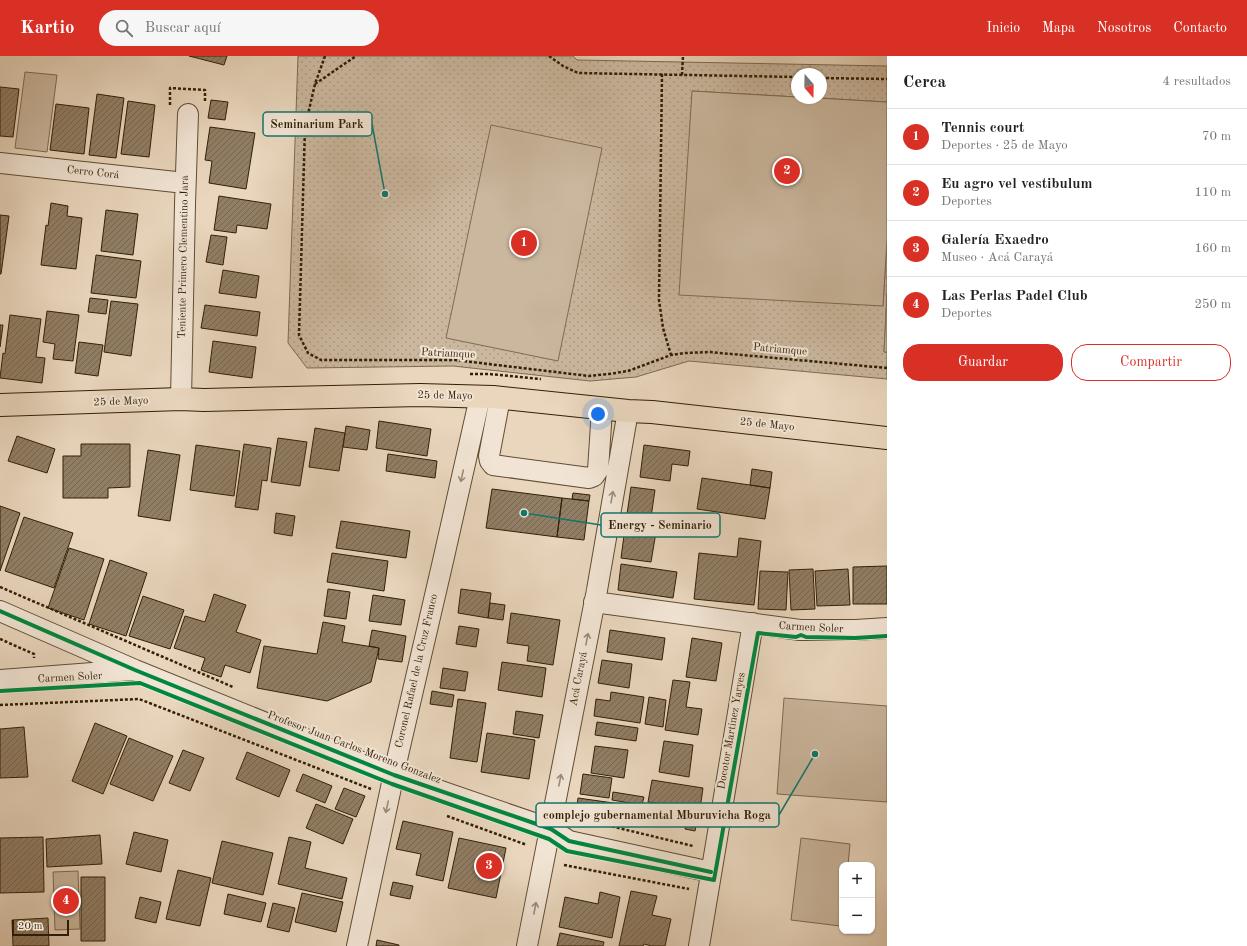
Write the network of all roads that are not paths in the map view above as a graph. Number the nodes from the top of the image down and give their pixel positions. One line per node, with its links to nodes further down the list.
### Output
1 (188, 114): 3 (street, Teniente Primero Clementino Jara)
2 (0, 163): 3 (street, Cerro Corá)
3 (186, 182): 5 (street, Teniente Primero Clementino Jara)
4 (490, 397): 5 (main road, 25 de Mayo); 7 (main road, 25 de Mayo); 10 (street, Coronel Rafael de la Cruz Franco); 11 (street)
5 (181, 400): 6 (main road, 25 de Mayo)
6 (0, 405)
7 (602, 409): 8 (main road, 25 de Mayo); 12 (street)
8 (628, 411): 9 (main road, 25 de Mayo); 12 (street, Acá Carayá)
9 (887, 438)
10 (469, 445): 11 (street); 19 (street, Coronel Rafael de la Cruz Franco, one-way to 19)
11 (490, 447): 12 (street)
12 (608, 467): 13 (street, Acá Carayá, one-way to 12)
13 (594, 602): 15 (street, Carmen Soler); 20 (street, Acá Carayá, one-way to 13)
14 (0, 611): 17 (street, Profesor Juan Carlos Moreno Gonzalez)
15 (753, 623): 16 (street, Carmen Soler); 21 (street)
16 (887, 628)
17 (135, 670): 18 (street, Carmen Soler); 19 (street, Profesor Juan Carlos Moreno Gonzalez)
18 (0, 680)
19 (394, 775): 20 (street, Profesor Juan Carlos Moreno Gonzalez); 22 (street, Coronel Rafael de la Cruz Franco, one-way to 22)
20 (551, 829): 21 (street, Profesor Juan Carlos Moreno Gonzalez); 23 (street, Acá Carayá, one-way to 20)
21 (711, 872): 24 (street)
22 (357, 946)
23 (527, 946)
24 (699, 946)

